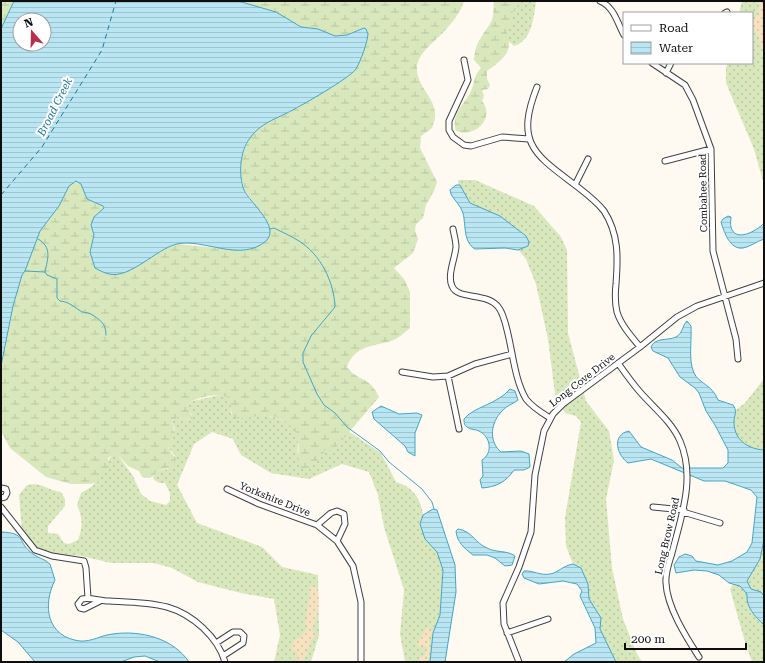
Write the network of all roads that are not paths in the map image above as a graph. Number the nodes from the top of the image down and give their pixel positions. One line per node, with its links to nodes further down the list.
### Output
1 (600, 1): 2 (street)
2 (623, 33)
3 (464, 60): 8 (street)
4 (653, 64): 6 (street, Combahee Road)
5 (670, 64): 6 (street)
6 (666, 73): 9 (street, Combahee Road)
7 (537, 87): 8 (street)
8 (529, 139): 12 (street)
9 (711, 149): 11 (street); 15 (street, Combahee Road)
10 (588, 160): 12 (street)
11 (665, 161)
12 (575, 185): 16 (street)
13 (453, 229): 17 (street)
14 (764, 283): 15 (street, Long Cove Drive)
15 (724, 296): 16 (street, Long Cove Drive); 18 (street, Combahee Road)
16 (640, 348): 19 (street, Long Cove Drive)
17 (512, 354): 21 (street); 22 (street)
18 (738, 359)
19 (618, 364): 22 (street, Long Cove Drive); 30 (street, Long Brow Road)
20 (402, 372): 21 (street)
21 (448, 376): 23 (street)
22 (550, 418): 37 (street, Long Cove Drive)
23 (460, 428)
24 (1, 488): 26 (street)
25 (227, 488): 32 (street, Yorkshire Drive)
26 (1, 498): 27 (street)
27 (1, 504)
28 (653, 507): 30 (street)
29 (1, 508): 34 (street)
30 (684, 511): 31 (street); 40 (street, Long Brow Road)
31 (720, 523)
32 (317, 525): 33 (street, Yorkshire Drive); 33 (street, Yorkshire Drive)
33 (337, 541): 42 (street, Yorkshire Drive)
34 (88, 598): 35 (street); 35 (street)
35 (100, 601): 38 (street)
36 (548, 619): 37 (street)
37 (508, 633): 43 (street, Long Cove Drive)
38 (216, 643): 39 (street); 39 (street)
39 (223, 656): 41 (street)
40 (699, 657)
41 (225, 662)
42 (361, 662)
43 (518, 662)

